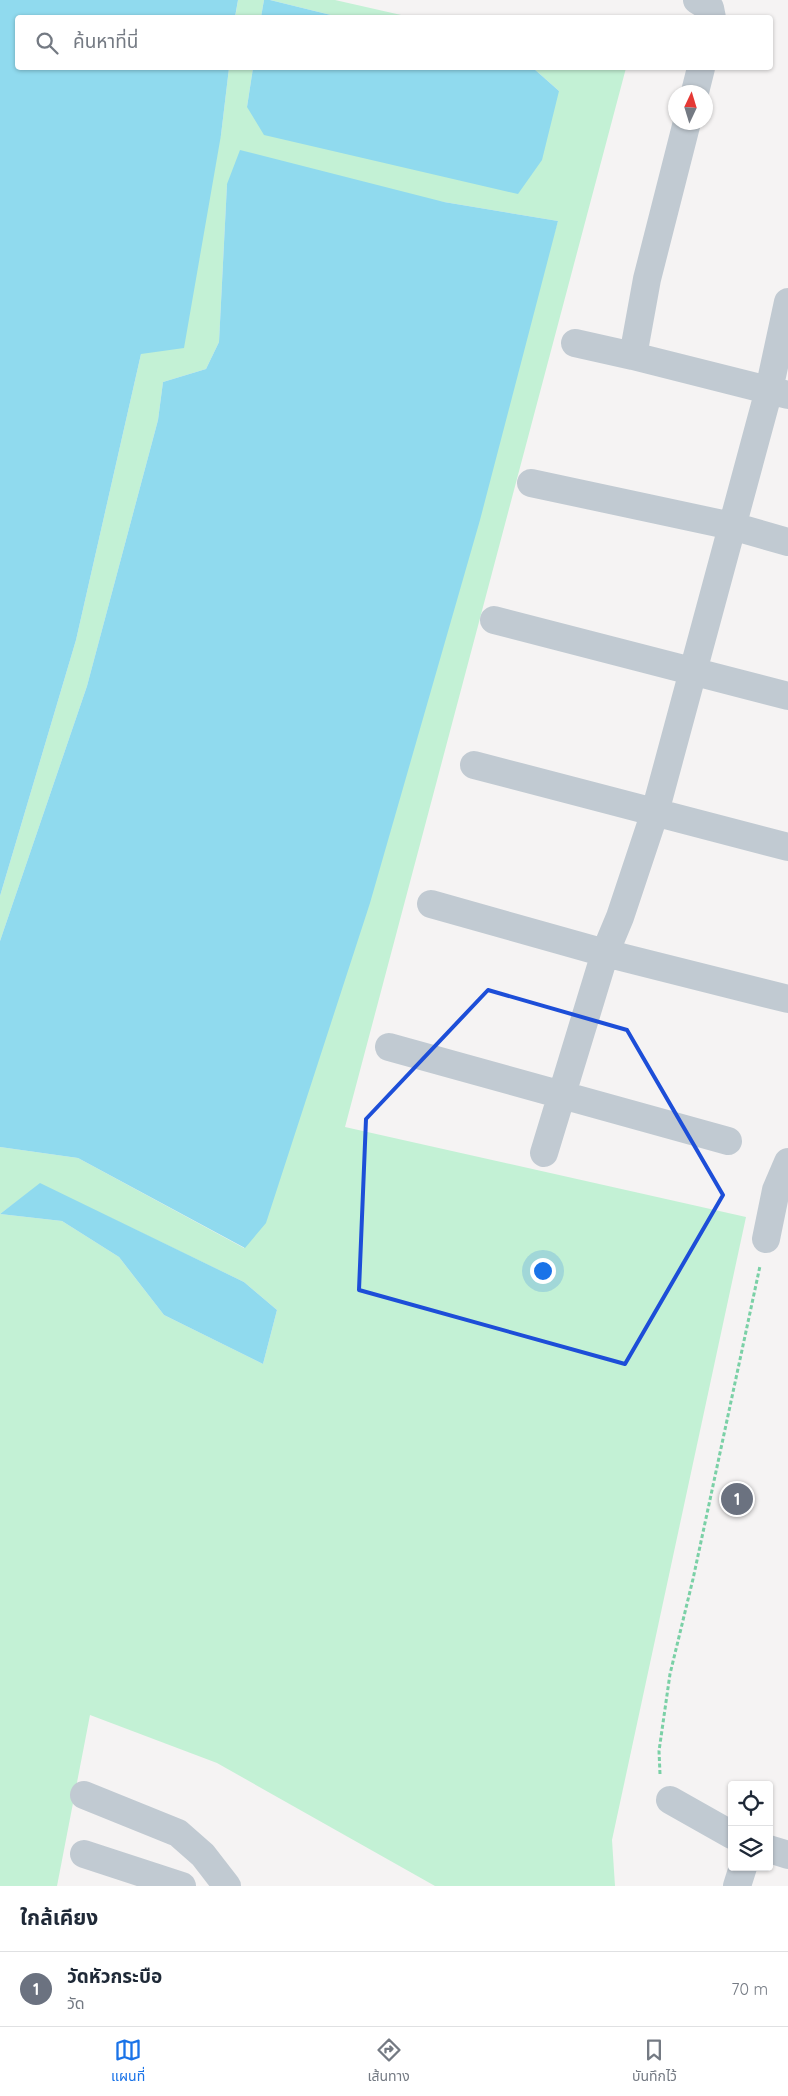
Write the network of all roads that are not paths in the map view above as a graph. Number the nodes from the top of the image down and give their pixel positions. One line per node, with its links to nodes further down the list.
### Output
1 (698, 0): 2 (street)
2 (711, 15)
3 (701, 70): 4 (street)
4 (697, 85)
5 (685, 130): 8 (street)
6 (788, 302): 9 (street)
7 (575, 343): 8 (street)
8 (633, 356): 9 (street)
9 (778, 393): 11 (street)
10 (531, 483): 11 (street)
11 (732, 526): 12 (street); 14 (street)
12 (788, 542)
13 (494, 620): 14 (street)
14 (694, 671): 15 (street); 17 (street)
15 (788, 696)
16 (474, 765): 17 (street)
17 (655, 812): 18 (street); 20 (street)
18 (788, 847)
19 (431, 904): 20 (street)
20 (605, 953): 21 (street); 23 (street)
21 (788, 1000)
22 (389, 1047): 23 (street)
23 (564, 1094): 24 (street); 25 (street)
24 (728, 1141)
25 (544, 1153)
26 (788, 1162): 27 (street)
27 (766, 1239)
28 (84, 1795): 36 (street)
29 (670, 1800): 30 (street)
30 (728, 1833)
31 (773, 1850): 33 (street)
32 (84, 1854): 35 (street)
33 (788, 1855)
34 (743, 1871): 37 (street)
35 (182, 1886)
36 (227, 1886)
37 (737, 1886)

